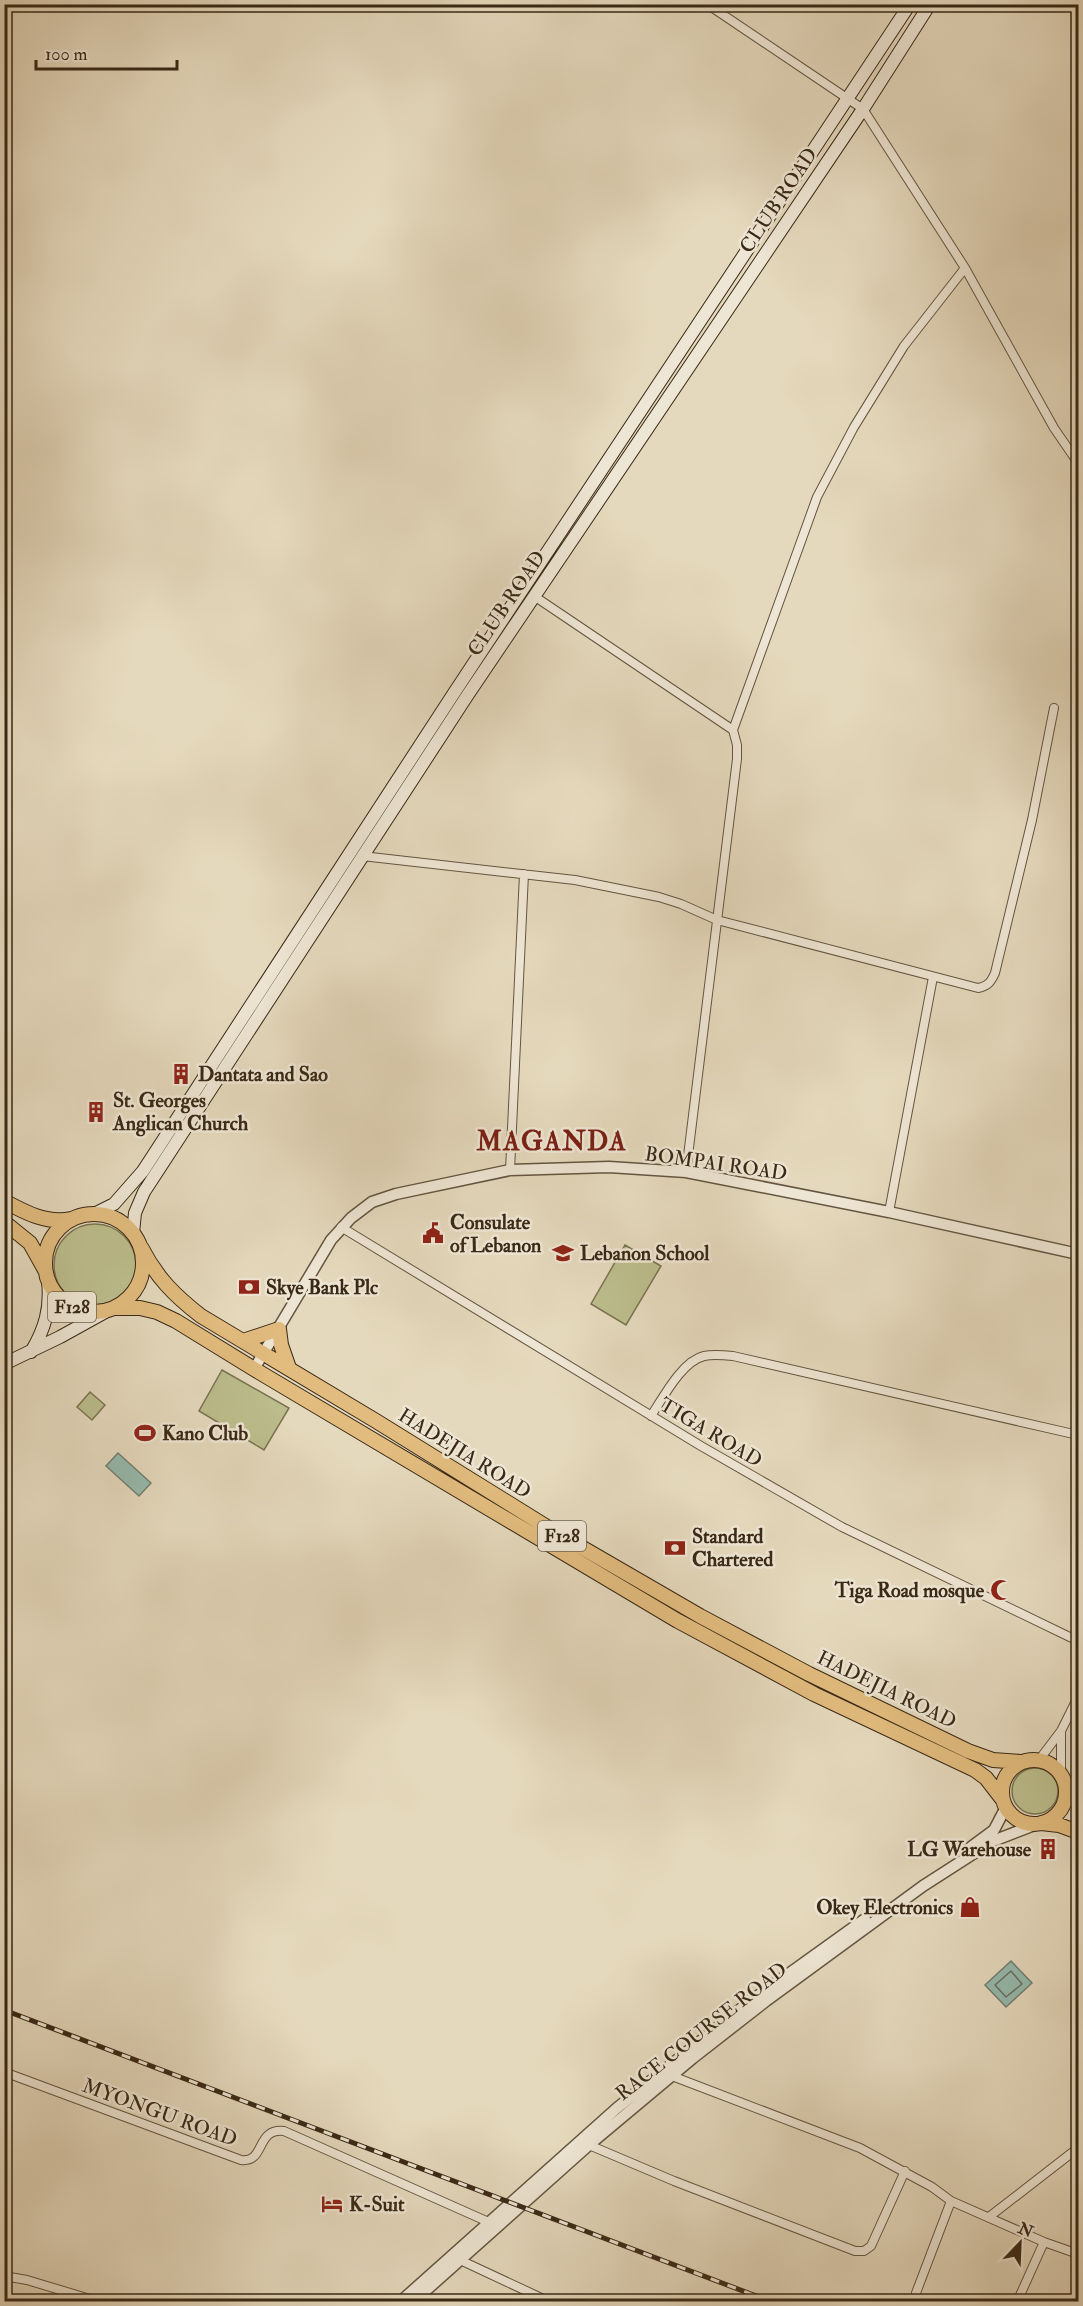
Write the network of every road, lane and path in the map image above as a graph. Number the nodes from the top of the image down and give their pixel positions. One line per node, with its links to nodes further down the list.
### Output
1 (707, 4): 4 (street)
2 (910, 4): 4 (main road)
3 (930, 4): 5 (main road, CLUB ROAD)
4 (847, 99): 5 (street); 9 (main road)
5 (863, 110): 6 (street); 8 (main road, CLUB ROAD)
6 (965, 268): 7 (street); 11 (street)
7 (1078, 463)
8 (534, 596): 9 (main road, CLUB ROAD); 11 (street)
9 (520, 604): 12 (main road, CLUB ROAD); 16 (main road)
10 (1054, 708): 15 (street)
11 (733, 730): 14 (street)
12 (362, 856): 13 (street); 16 (main road, CLUB ROAD)
13 (524, 874): 14 (street); 17 (street)
14 (717, 920): 15 (street); 18 (street)
15 (933, 977): 20 (street)
16 (215, 1071): 21 (main road); 25 (main road, CLUB ROAD)
17 (510, 1170): 18 (street, BOMPAI ROAD); 24 (street, BOMPAI ROAD)
18 (686, 1172): 20 (street, BOMPAI ROAD)
19 (4, 1201): 22 (main road, F128)
20 (889, 1212): 27 (street, BOMPAI ROAD)
21 (92, 1215): 22 (main road, F128); 25 (main road, F128)
22 (76, 1218): 28 (main road)
23 (4, 1222): 28 (main road, F128)
24 (341, 1227): 30 (street, BOMPAI ROAD); 37 (street, TIGA ROAD)
25 (133, 1233): 26 (main road, F128)
26 (141, 1247): 29 (main road); 31 (main road, HADEJIA ROAD / F128)
27 (1078, 1254)
28 (47, 1277): 29 (main road, F128); 32 (main road)
29 (112, 1309): 32 (main road); 36 (main road, HADEJIA ROAD / F128)
30 (279, 1329): 31 (main road); 33 (street, BOMPAI ROAD); 35 (main road)
31 (243, 1341): 33 (main road, HADEJIA ROAD / F128)
32 (30, 1353): 34 (main road)
33 (265, 1353): 35 (main road, HADEJIA ROAD / F128); 36 (street, BOMPAI ROAD)
34 (4, 1364)
35 (289, 1368): 43 (main road, HADEJIA ROAD / F128)
36 (254, 1369): 45 (main road, HADEJIA ROAD / F128)
37 (651, 1416): 38 (street); 39 (street, TIGA ROAD)
38 (1078, 1435)
39 (1078, 1641)
40 (1078, 1697): 41 (street)
41 (1061, 1731): 42 (street); 44 (street)
42 (1039, 1760): 43 (main road, F128); 44 (main road)
43 (1021, 1762): 45 (main road)
44 (1063, 1778): 46 (main road); 47 (main road)
45 (1004, 1803): 47 (main road, F128); 56 (street, RACE COURSE ROAD)
46 (1078, 1804)
47 (1039, 1823): 48 (main road, F128); 50 (street, RACE COURSE ROAD)
48 (1078, 1832)
49 (4, 2072): 56 (street, MYONGU ROAD)
50 (672, 2076): 51 (street, RACE COURSE ROAD); 53 (street)
51 (589, 2145): 53 (street); 56 (street, RACE COURSE ROAD)
52 (1078, 2148): 55 (street)
53 (905, 2171): 54 (street)
54 (951, 2201): 55 (street); 61 (street)
55 (989, 2217): 57 (street)
56 (494, 2224): 59 (street, RACE COURSE ROAD); 63 (street, RACE COURSE ROAD)
57 (1044, 2242): 58 (street); 66 (street)
58 (1078, 2254)
59 (460, 2260): 64 (street, RACE COURSE ROAD); 65 (street)
60 (4, 2276): 62 (street)
61 (916, 2293)
62 (100, 2301)
63 (400, 2301)
64 (413, 2301)
65 (550, 2301)
66 (1017, 2301)

